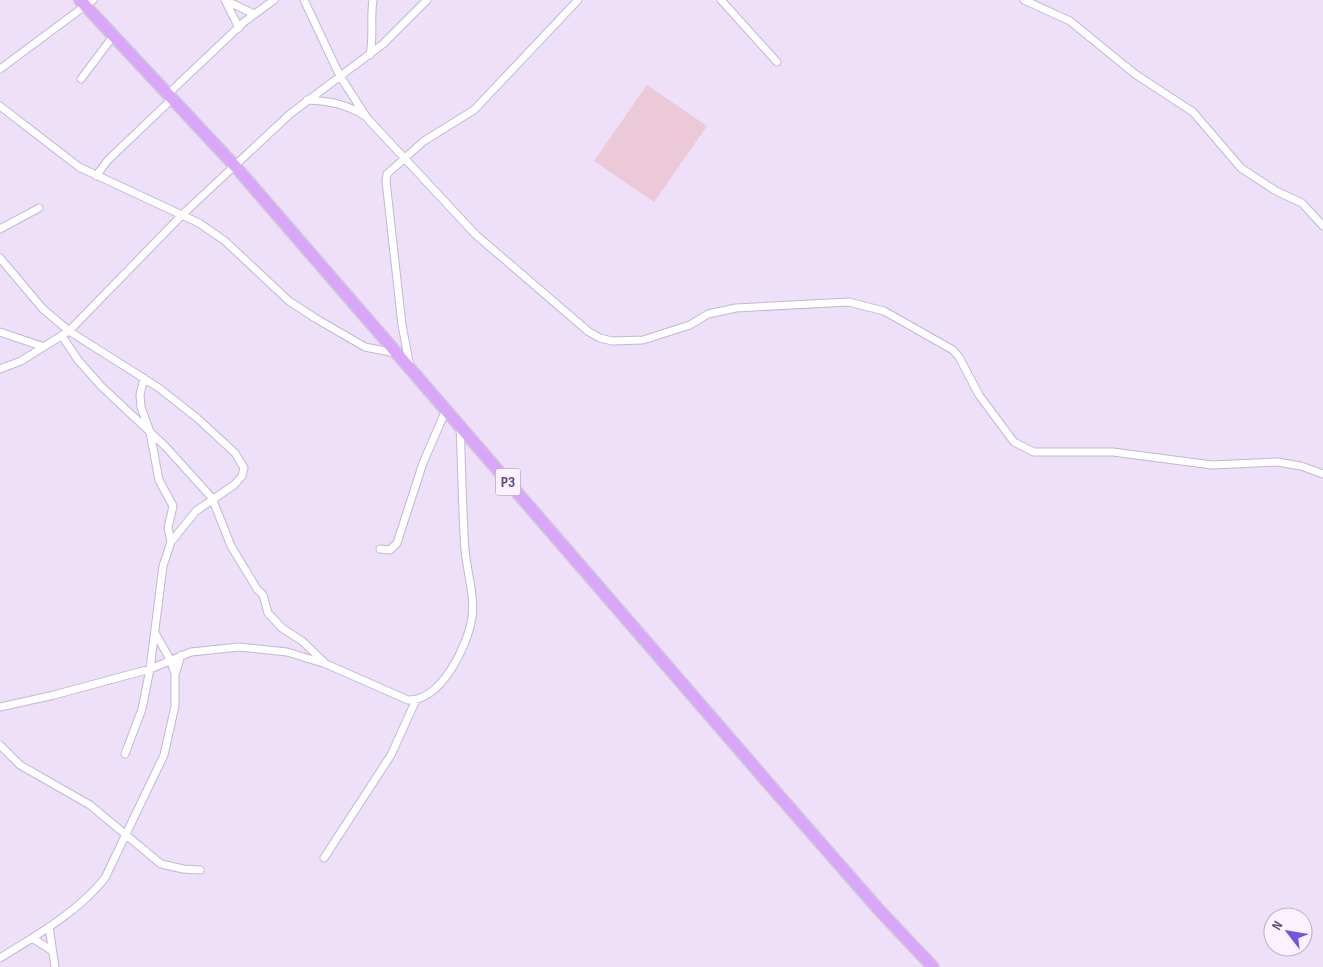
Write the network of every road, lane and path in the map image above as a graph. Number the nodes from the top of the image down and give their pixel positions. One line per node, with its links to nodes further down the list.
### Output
1 (274, 0): 10 (street)
2 (304, 0): 16 (street)
3 (373, 0): 13 (street)
4 (427, 0): 13 (street)
5 (578, 0): 22 (street)
6 (721, 0): 14 (street)
7 (1024, 0): 27 (street)
8 (225, 1): 10 (street); 11 (street)
9 (86, 2): 12 (main road, P3); 15 (street)
10 (254, 14): 11 (street)
11 (239, 28): 18 (street)
12 (114, 36): 17 (street); 18 (main road, P3)
13 (370, 55): 16 (street)
14 (778, 62)
15 (0, 69)
16 (340, 76): 19 (street); 21 (street)
17 (81, 79)
18 (171, 96): 23 (main road, P3); 24 (street)
19 (306, 100): 21 (street); 23 (street)
20 (0, 106): 24 (street)
21 (367, 118): 22 (street)
22 (405, 157): 36 (street); 41 (street)
23 (235, 166): 26 (street); 34 (main road, P3)
24 (96, 176): 26 (street)
25 (39, 208): 28 (street)
26 (182, 214): 30 (street); 34 (street)
27 (1323, 226)
28 (0, 229)
29 (0, 258): 30 (street)
30 (69, 331): 32 (street); 37 (street)
31 (0, 332): 33 (street)
32 (62, 336): 33 (street); 40 (street)
33 (44, 347): 35 (street)
34 (396, 353): 36 (main road, P3)
35 (0, 369)
36 (410, 370): 38 (main road, P3)
37 (144, 378): 40 (street); 42 (street)
38 (446, 410): 39 (main road, P3); 44 (street)
39 (460, 427): 51 (street); 63 (main road, P3)
40 (150, 432): 42 (street); 43 (street)
41 (1323, 474)
42 (212, 498): 43 (street); 48 (street)
43 (171, 542): 45 (street)
44 (380, 549)
45 (154, 632): 47 (street); 49 (street)
46 (181, 655): 47 (street); 48 (street); 50 (street)
47 (170, 660): 49 (street); 50 (street)
48 (326, 664): 51 (street)
49 (150, 669): 52 (street); 54 (street)
50 (176, 675): 55 (street)
51 (416, 700): 56 (street)
52 (0, 706)
53 (0, 745): 55 (street)
54 (125, 754)
55 (126, 834): 57 (street); 58 (street)
56 (324, 858)
57 (200, 870)
58 (49, 927): 59 (street); 60 (street)
59 (32, 938): 60 (street); 61 (street)
60 (51, 950): 62 (street)
61 (0, 958)
62 (55, 967)
63 (933, 967)

